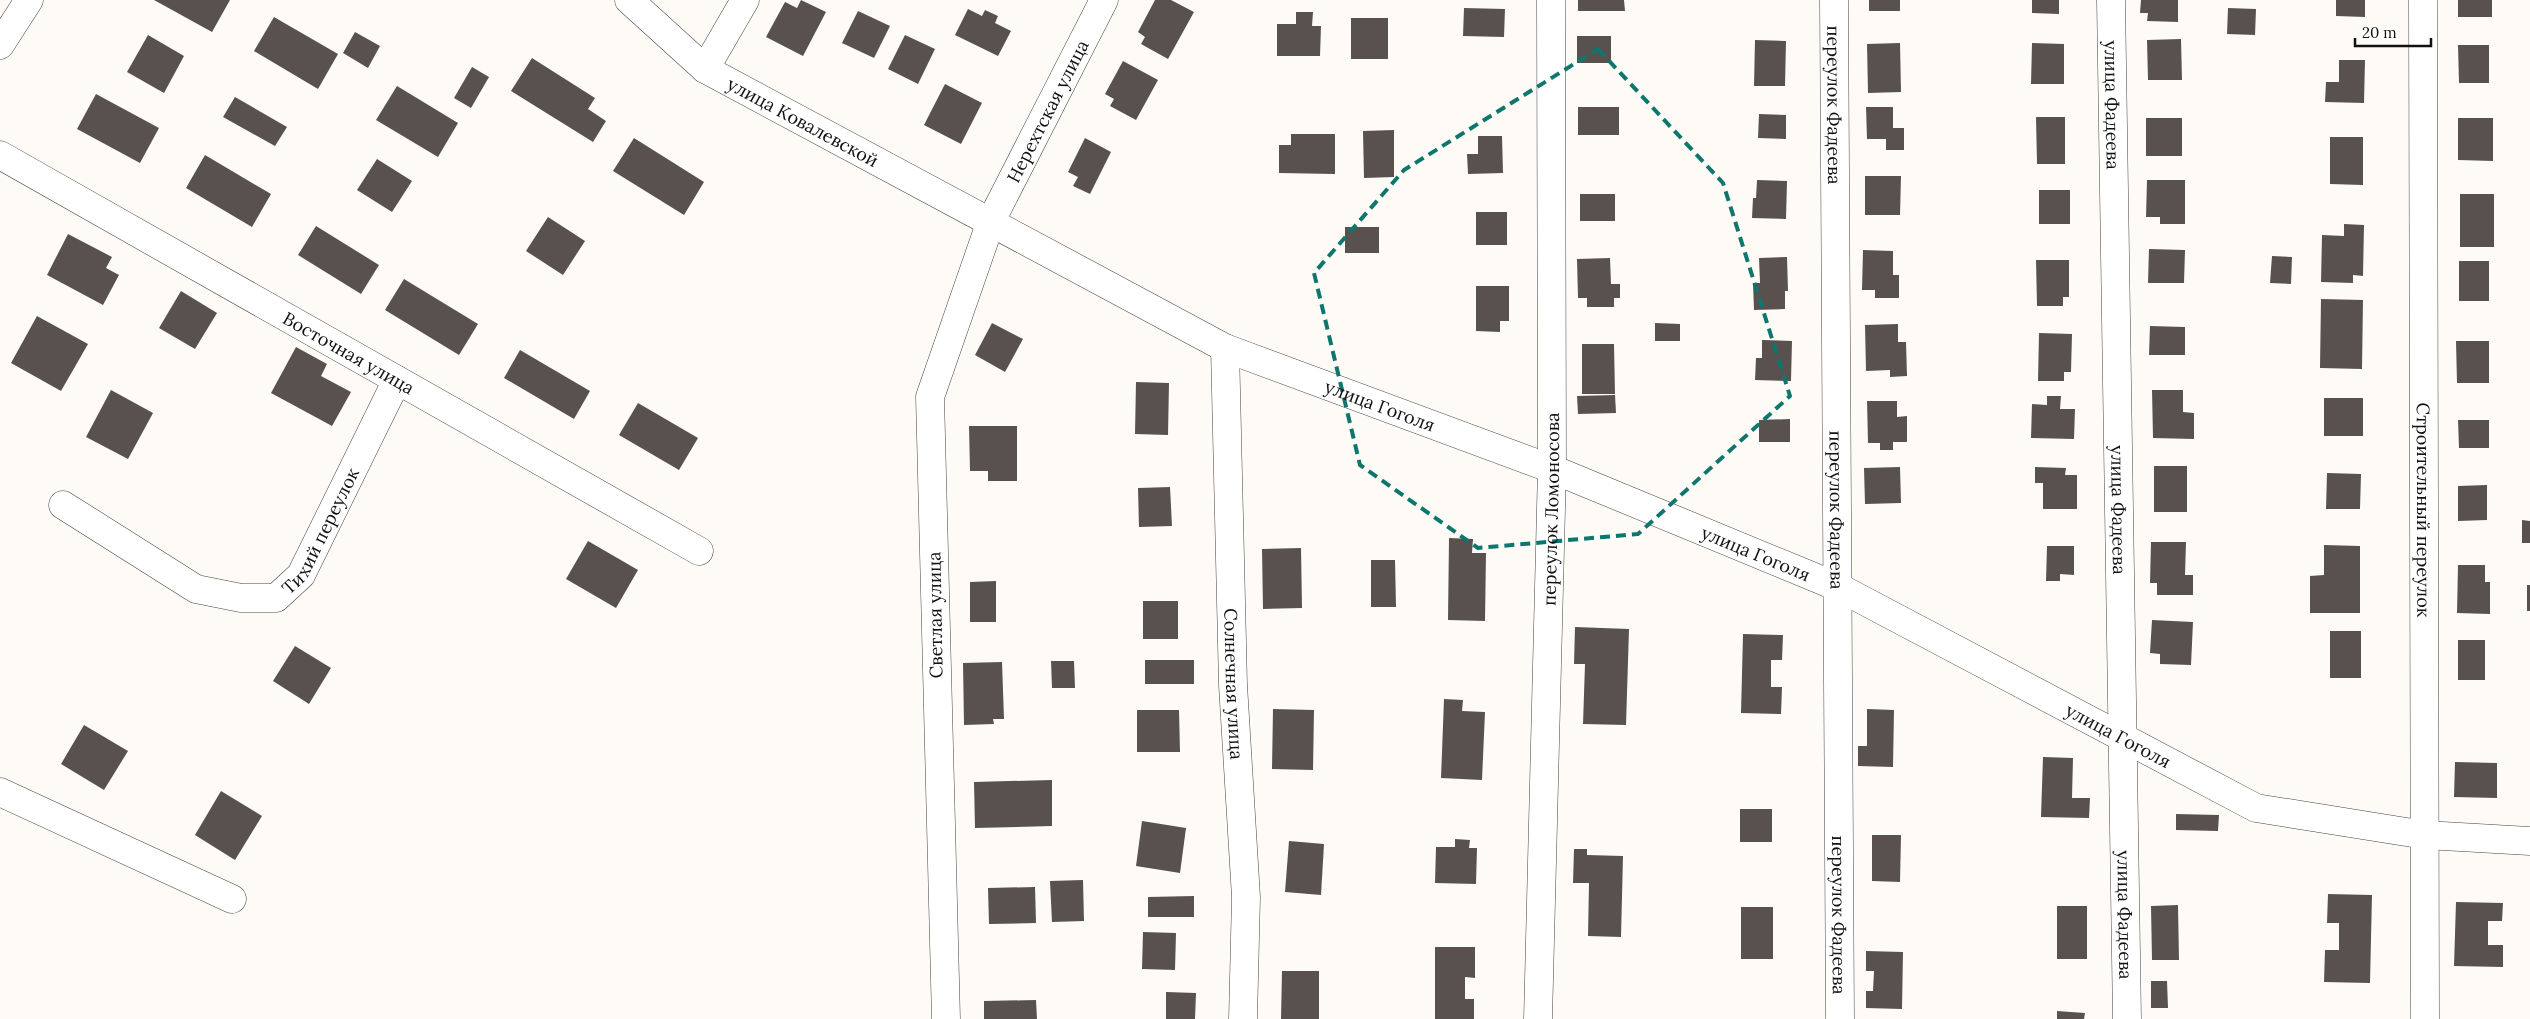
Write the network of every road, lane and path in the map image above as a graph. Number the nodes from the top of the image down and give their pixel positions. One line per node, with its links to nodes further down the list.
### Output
1 (29, 0): 9 (street)
2 (629, 0): 10 (street, улица Ковалевской)
3 (745, 0): 10 (street)
4 (1104, 0): 12 (street, Нерехтская улица)
5 (1551, 0): 15 (street, переулок Ломоносова)
6 (1834, 0): 18 (street, переулок Фадеева)
7 (2111, 0): 19 (street, улица Фадеева)
8 (2423, 0): 21 (street, Строительный переулок)
9 (0, 46)
10 (705, 68): 12 (street, улица Ковалевской)
11 (0, 155): 14 (street, Восточная улица)
12 (991, 221): 13 (street, улица Гоголя); 24 (street, Светлая улица)
13 (1225, 348): 15 (street, улица Гоголя); 25 (street, Солнечная улица)
14 (397, 380): 16 (street, Тихий переулок); 17 (street, Восточная улица)
15 (1552, 469): 18 (street, улица Гоголя); 26 (street, переулок Ломоносова)
16 (64, 505)
17 (698, 551)
18 (1838, 587): 19 (street, улица Гоголя); 27 (street, переулок Фадеева)
19 (2123, 736): 21 (street, улица Гоголя); 28 (street, улица Фадеева)
20 (0, 792): 23 (street)
21 (2425, 835): 22 (street, улица Гоголя); 29 (street, Строительный переулок)
22 (2530, 841)
23 (232, 899)
24 (946, 1019)
25 (1243, 1019)
26 (1538, 1019)
27 (1840, 1019)
28 (2127, 1019)
29 (2424, 1019)

